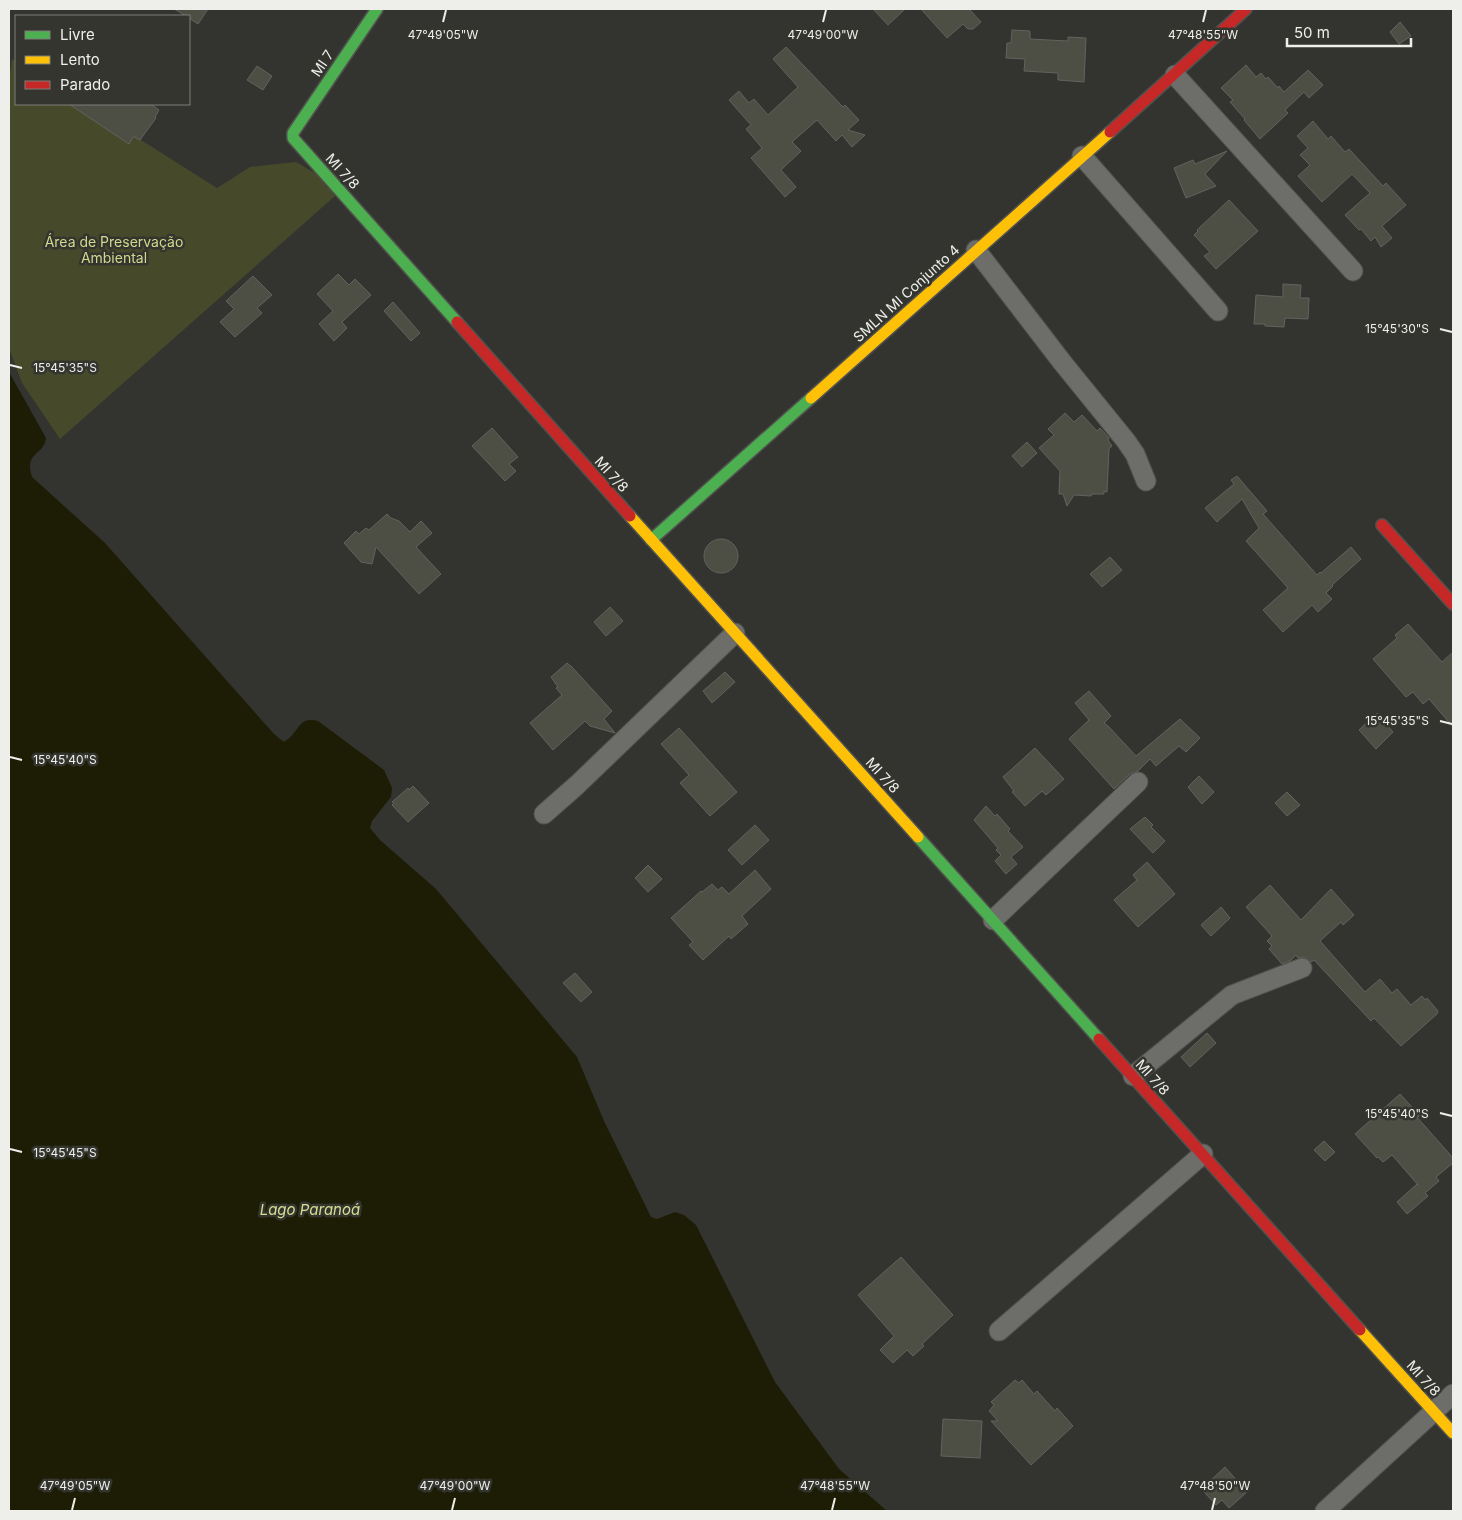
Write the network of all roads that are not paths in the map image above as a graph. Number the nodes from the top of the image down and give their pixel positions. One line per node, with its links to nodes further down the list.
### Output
1 (377, 9): 4 (street, MI 7)
2 (1246, 9): 3 (street, SMLN MI Conjunto 4)
3 (1178, 72): 5 (street, SMLN MI Conjunto 4); 7 (street)
4 (292, 135): 11 (street, MI 7/8)
5 (1082, 156): 6 (street, SMLN MI Conjunto 4); 8 (street)
6 (976, 250): 9 (street); 11 (street, SMLN MI Conjunto 4)
7 (1353, 271)
8 (1218, 311)
9 (1146, 481)
10 (1382, 525): 12 (street)
11 (651, 540): 13 (street, MI 7/8)
12 (1453, 604)
13 (735, 633): 15 (street); 16 (street, MI 7/8)
14 (1138, 782): 16 (street)
15 (544, 814)
16 (992, 920): 18 (street, MI 7/8)
17 (1302, 968): 18 (street)
18 (1133, 1076): 19 (street, MI 7/8)
19 (1203, 1154): 20 (street); 22 (street, MI 7/8)
20 (999, 1331)
21 (1453, 1394): 22 (street)
22 (1434, 1412): 23 (street, MI 7/8); 24 (street)
23 (1453, 1433)
24 (1325, 1511)

